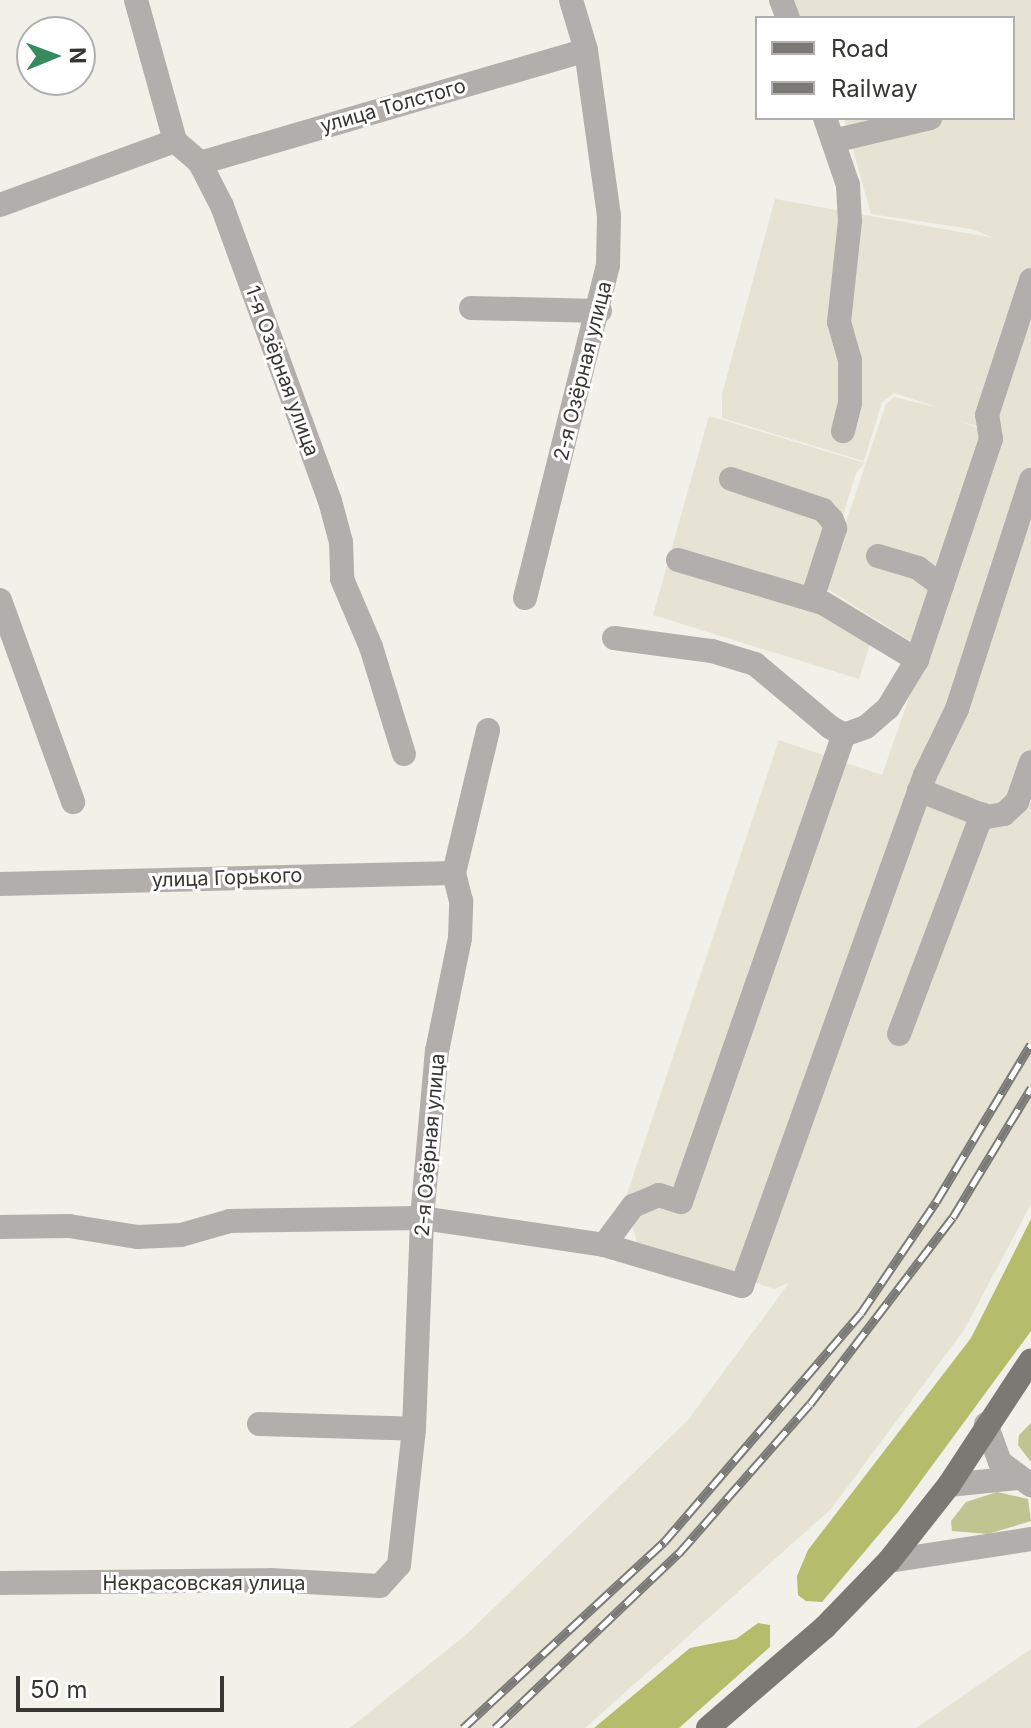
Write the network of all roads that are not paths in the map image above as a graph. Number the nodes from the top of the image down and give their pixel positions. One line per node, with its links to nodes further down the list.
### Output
1 (136, 0): 7 (street)
2 (571, 0): 3 (street, 2-я Озёрная улица)
3 (586, 50): 8 (street, улица Толстого); 12 (street, 2-я Озёрная улица)
4 (918, 120): 5 (street)
5 (888, 125): 6 (street)
6 (829, 129): 13 (street)
7 (175, 141): 8 (street, 1-я Озёрная улица); 9 (street)
8 (200, 163): 26 (street, 1-я Озёрная улица)
9 (0, 205)
10 (1031, 280): 18 (street)
11 (471, 308): 12 (street)
12 (600, 311): 19 (street, 2-я Озёрная улица)
13 (843, 431)
14 (731, 479): 20 (street)
15 (1031, 480): 28 (street)
16 (878, 556): 18 (street)
17 (678, 560): 20 (street)
18 (942, 586): 23 (street)
19 (525, 598)
20 (812, 599): 23 (street)
21 (0, 600): 29 (street)
22 (614, 638): 25 (street)
23 (917, 660): 25 (street)
24 (488, 730): 31 (street, 2-я Озёрная улица)
25 (844, 735): 36 (street)
26 (404, 754)
27 (1031, 762): 30 (street)
28 (919, 790): 30 (street); 36 (street)
29 (73, 802)
30 (982, 814): 33 (street)
31 (454, 873): 32 (street, улица Горького); 34 (street, 2-я Озёрная улица)
32 (0, 884)
33 (899, 1034)
34 (422, 1218): 35 (street); 36 (street); 40 (street, 2-я Озёрная улица)
35 (0, 1227)
36 (604, 1245)
37 (1028, 1371): 39 (main road)
38 (259, 1424): 40 (street)
39 (986, 1424): 41 (street); 42 (main road)
40 (414, 1429): 45 (street, 2-я Озёрная улица)
41 (1025, 1482): 42 (street)
42 (949, 1485): 44 (main road)
43 (1031, 1539): 44 (street)
44 (889, 1561): 47 (main road)
45 (399, 1565): 46 (street, Некрасовская улица)
46 (0, 1583)
47 (708, 1728)

